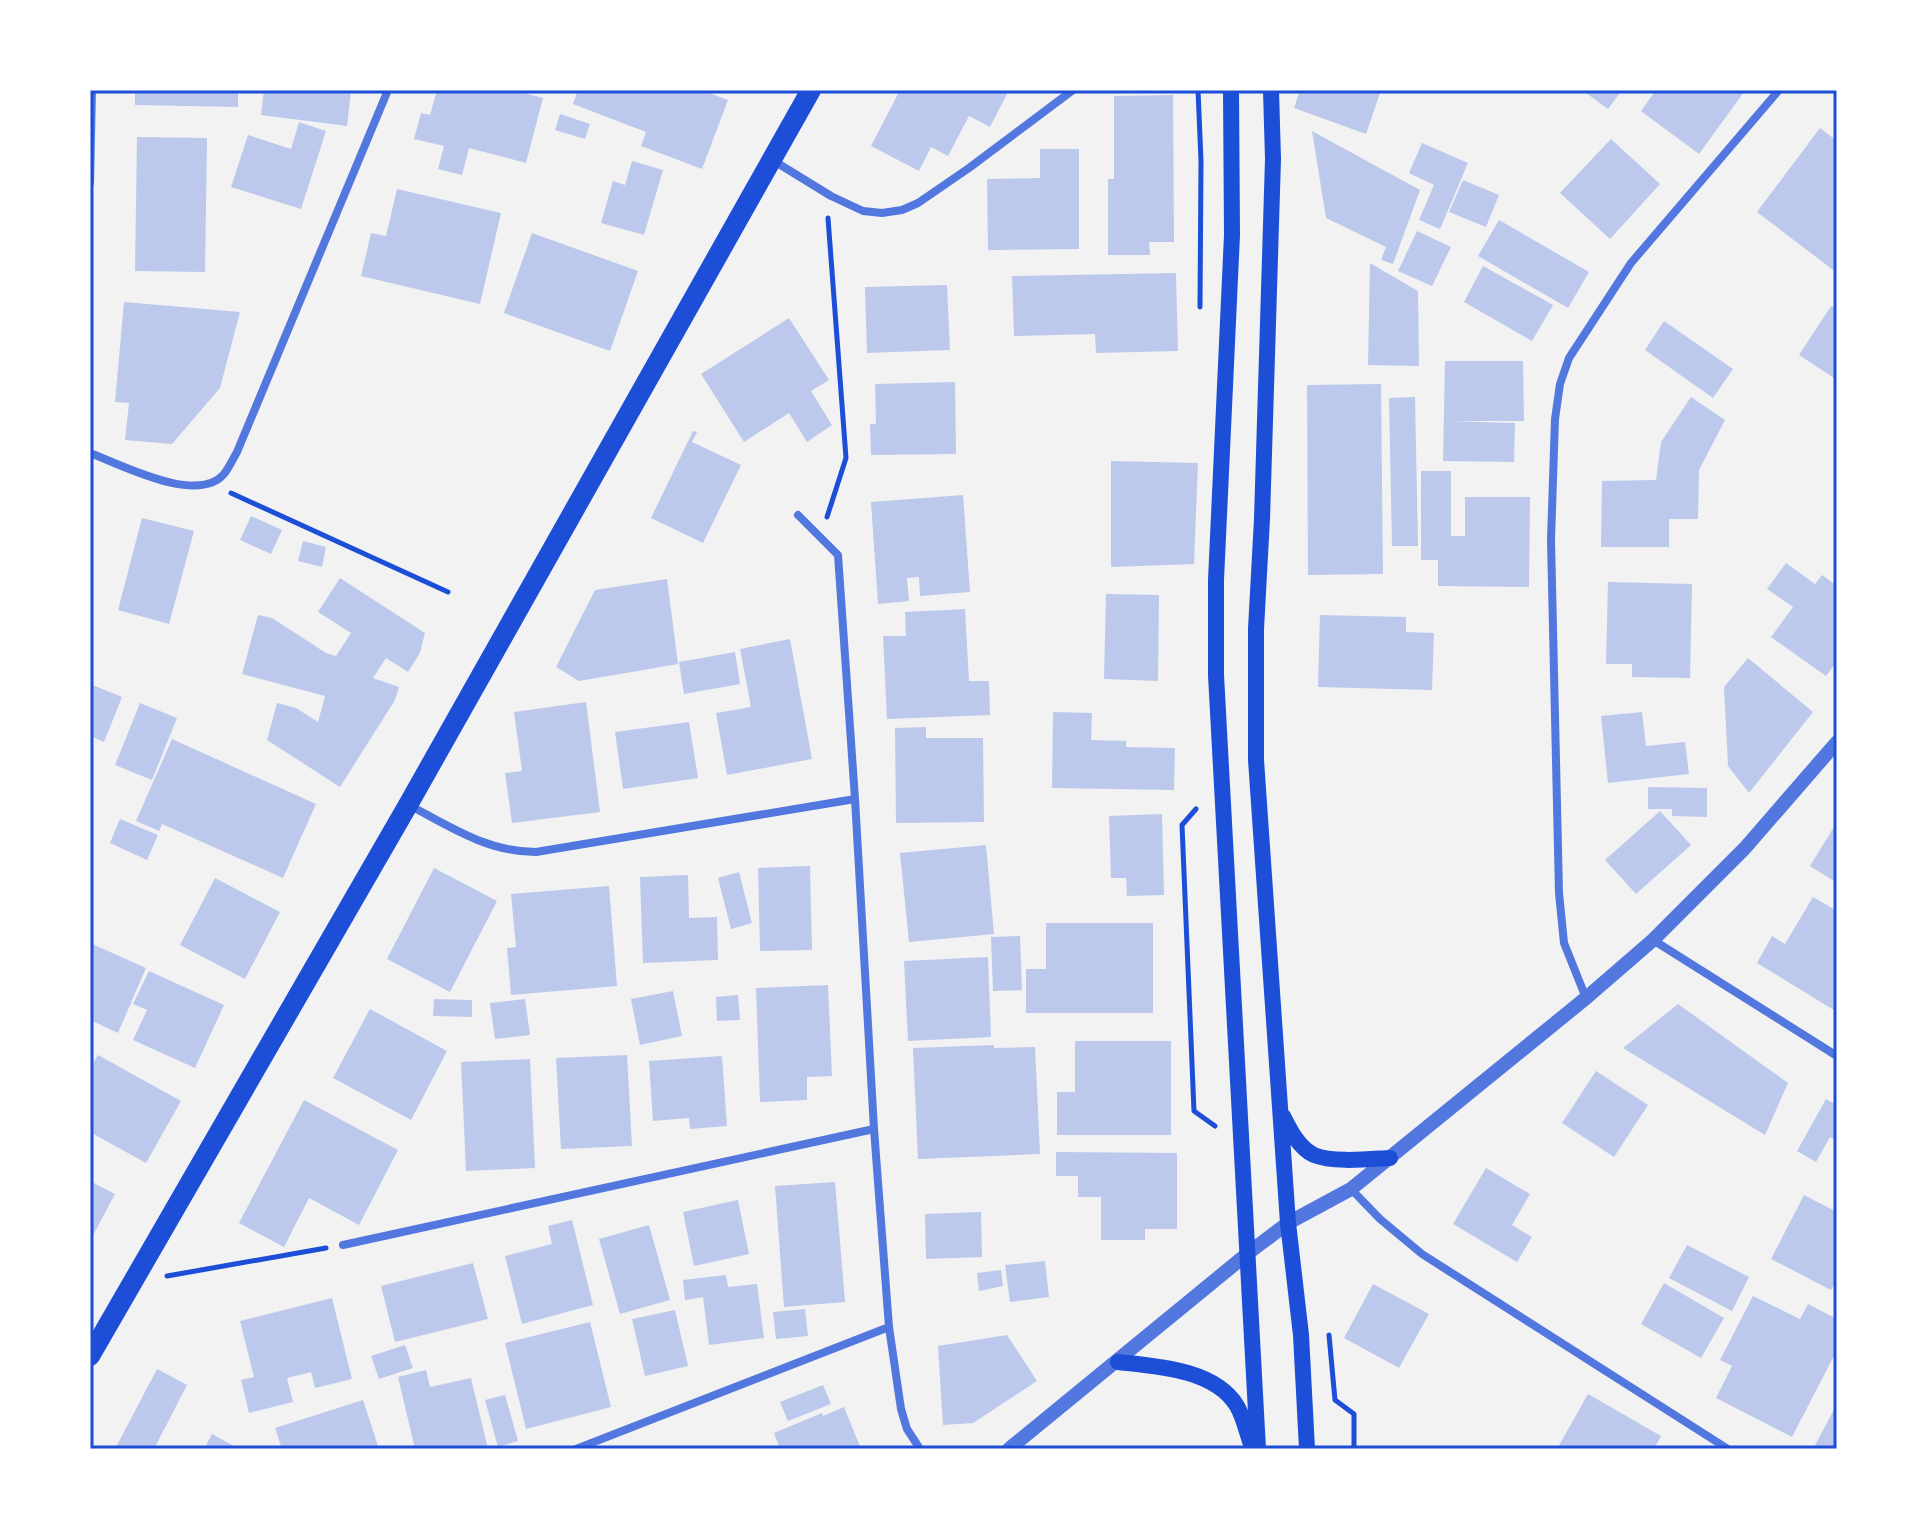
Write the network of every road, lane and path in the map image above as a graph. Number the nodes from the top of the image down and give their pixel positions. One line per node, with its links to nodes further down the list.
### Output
1 (92, 90): 8 (street)
2 (388, 90): 13 (street)
3 (811, 90): 9 (main road)
4 (1073, 90): 11 (street)
5 (1231, 90): 29 (main road)
6 (1271, 90): 23 (main road)
7 (1779, 90): 21 (street)
8 (91, 140): 10 (street)
9 (770, 159): 11 (street); 19 (main road)
10 (90, 183)
11 (827, 193): 15 (path)
12 (90, 453): 13 (street)
13 (211, 483): 16 (path)
14 (798, 515): 15 (street)
15 (821, 537): 18 (street)
16 (448, 592)
17 (1837, 742): 20 (street)
18 (855, 799): 19 (street); 24 (street)
19 (408, 805): 30 (main road)
20 (1653, 940): 21 (street); 22 (street)
21 (1586, 998): 25 (street)
22 (1837, 1056)
23 (1281, 1111): 25 (main road); 27 (main road)
24 (874, 1129): 28 (street); 31 (street)
25 (1390, 1158): 26 (street)
26 (1351, 1189): 27 (street); 41 (street)
27 (1288, 1223): 29 (street); 39 (main road)
28 (343, 1245): 30 (path)
29 (1247, 1254): 34 (street); 38 (main road)
30 (133, 1282): 33 (main road)
31 (889, 1327): 35 (street); 36 (street)
32 (1329, 1334): 40 (path)
33 (90, 1356)
34 (1118, 1362): 37 (street); 38 (main road)
35 (576, 1449)
36 (920, 1449)
37 (1009, 1449)
38 (1255, 1449)
39 (1307, 1449)
40 (1354, 1449)
41 (1728, 1449)

